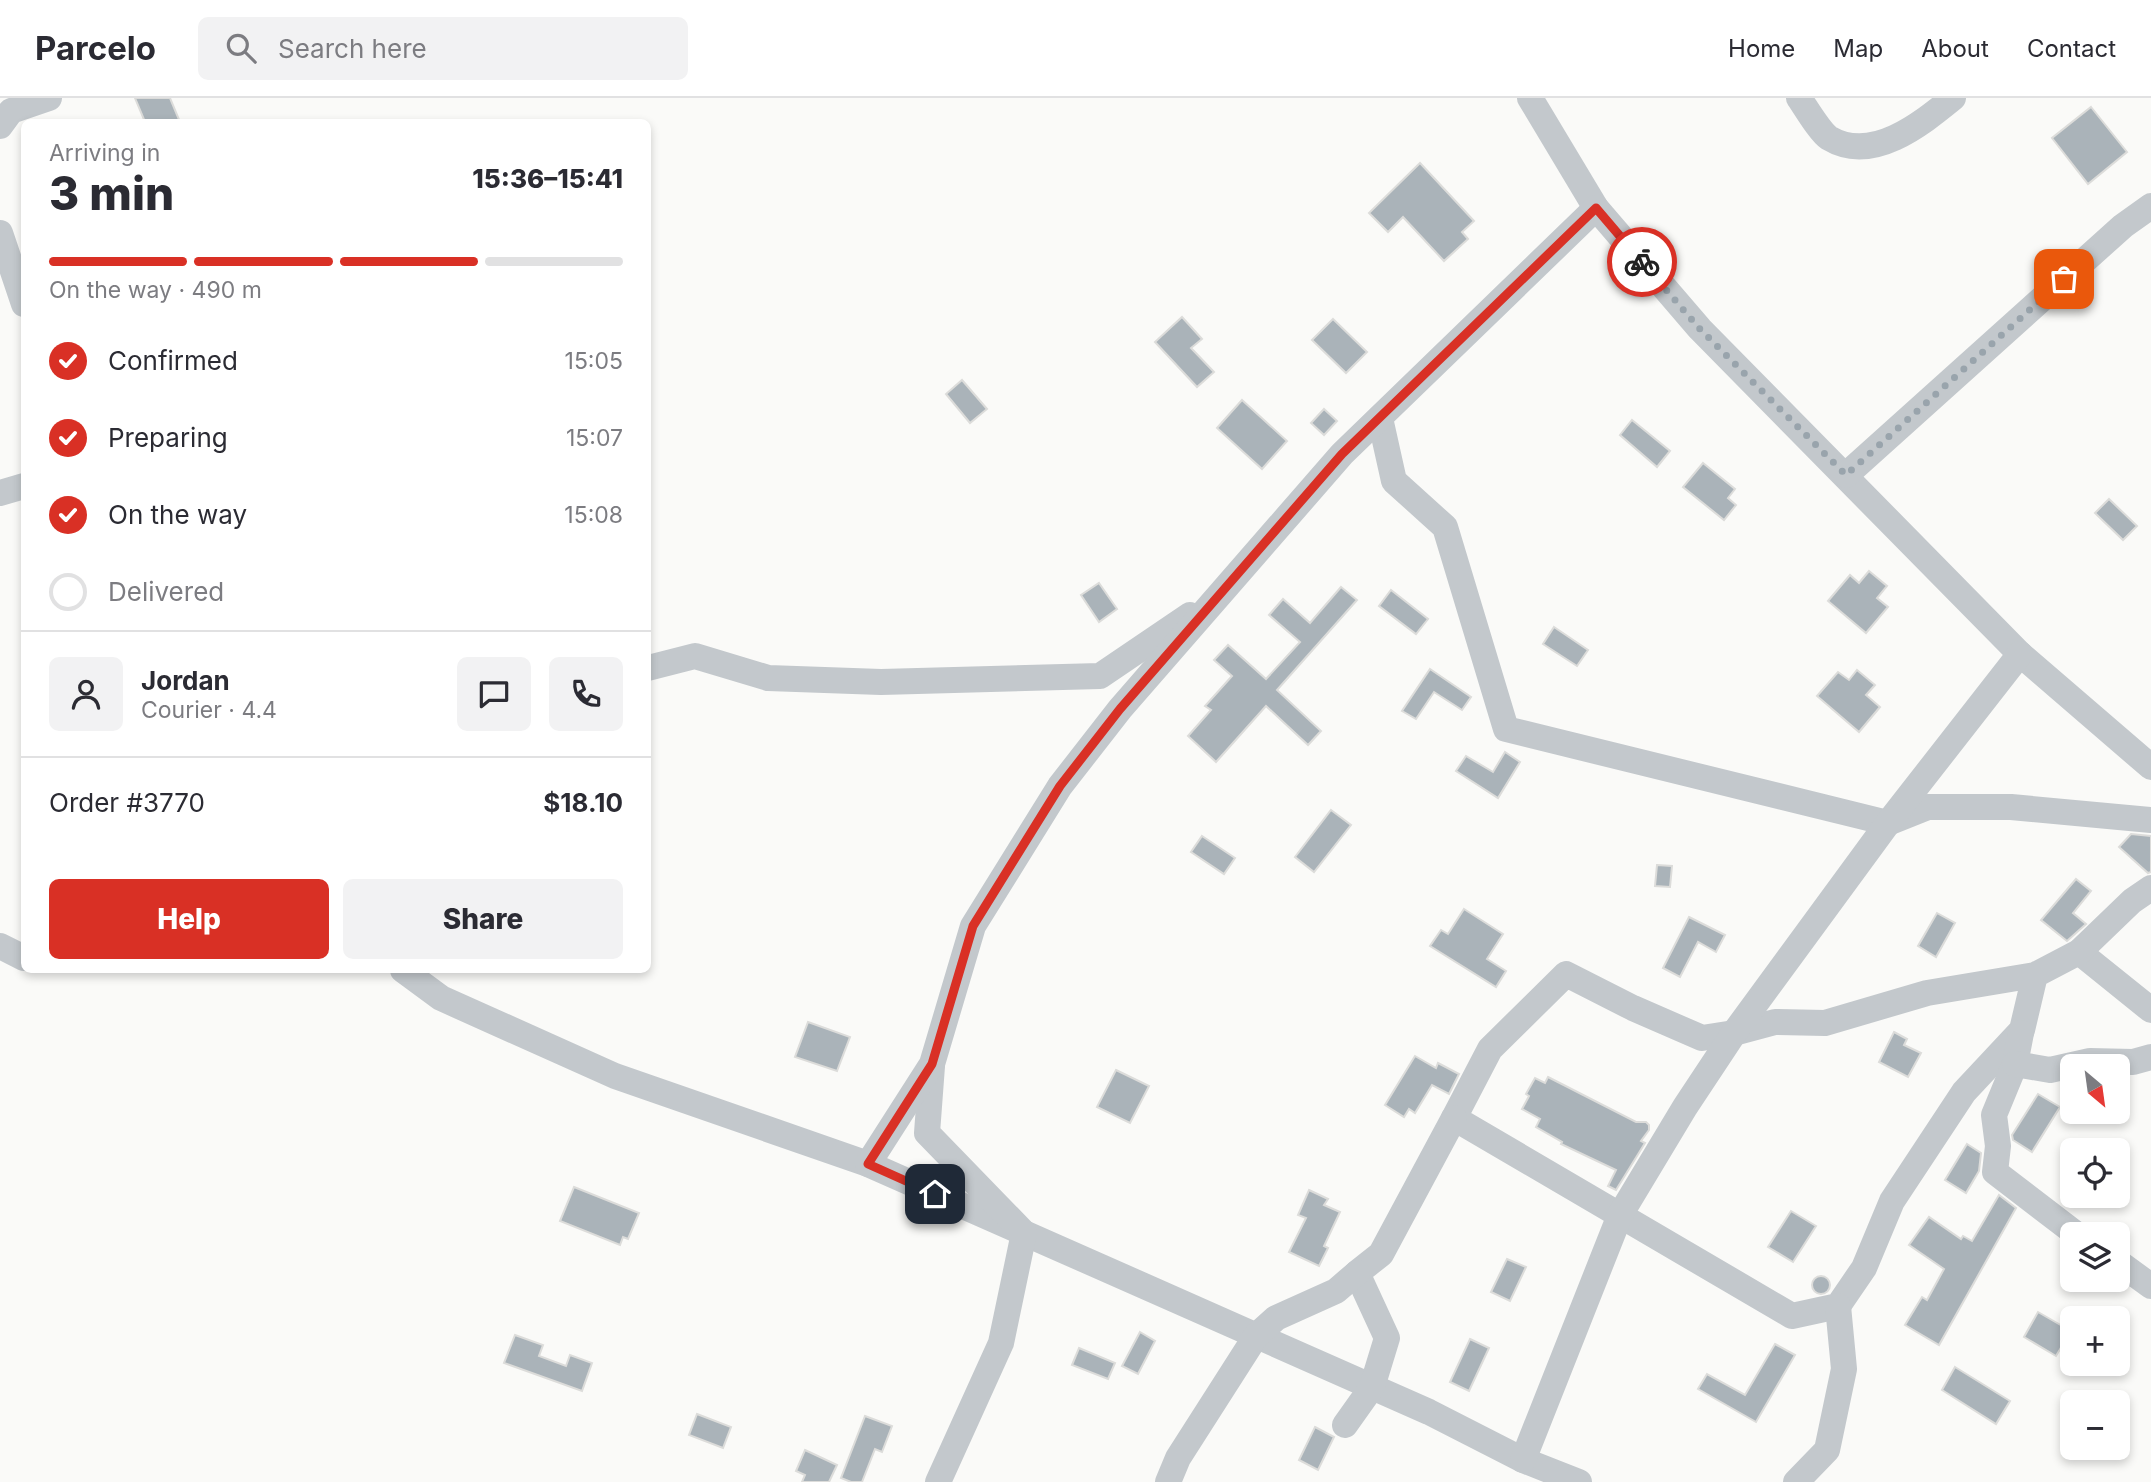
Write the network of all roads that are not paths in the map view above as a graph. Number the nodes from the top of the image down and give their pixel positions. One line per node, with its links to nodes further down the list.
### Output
1 (49, 98): 5 (street)
2 (1530, 98): 7 (street)
3 (1799, 98): 4 (street)
4 (1953, 98)
5 (4, 113)
6 (2151, 206): 11 (street)
7 (1596, 208): 10 (street); 11 (street)
8 (0, 233): 9 (street)
9 (21, 295)
10 (1380, 418): 14 (street); 19 (street)
11 (1846, 475): 15 (street)
12 (21, 487): 13 (street)
13 (0, 493)
14 (1219, 596): 16 (street); 30 (street)
15 (2020, 654): 17 (street); 19 (street)
16 (651, 667)
17 (2151, 768)
18 (2151, 820): 19 (street)
19 (1888, 823): 28 (street)
20 (2151, 888): 22 (street)
21 (0, 946): 23 (street)
22 (2079, 952): 25 (street); 26 (street)
23 (21, 956)
24 (407, 973): 33 (street)
25 (2035, 975): 27 (street); 28 (street)
26 (2151, 1010)
27 (2022, 1030): 31 (street); 40 (street)
28 (1734, 1033): 32 (street); 34 (street)
29 (2151, 1057): 31 (street)
30 (932, 1064): 33 (street); 36 (street)
31 (2014, 1064): 35 (street)
32 (1454, 1118): 34 (street); 38 (street)
33 (868, 1164): 36 (street)
34 (1620, 1215): 40 (street); 44 (street)
35 (2060, 1222)
36 (1024, 1233): 41 (street); 45 (street)
37 (2130, 1271): 39 (street)
38 (1357, 1273): 41 (street); 42 (street)
39 (2151, 1286)
40 (1838, 1306): 48 (street)
41 (1256, 1336): 42 (street); 46 (street)
42 (1372, 1387): 43 (street); 44 (street)
43 (1345, 1425)
44 (1523, 1460): 47 (street)
45 (938, 1482)
46 (1168, 1482)
47 (1579, 1482)
48 (1797, 1482)

